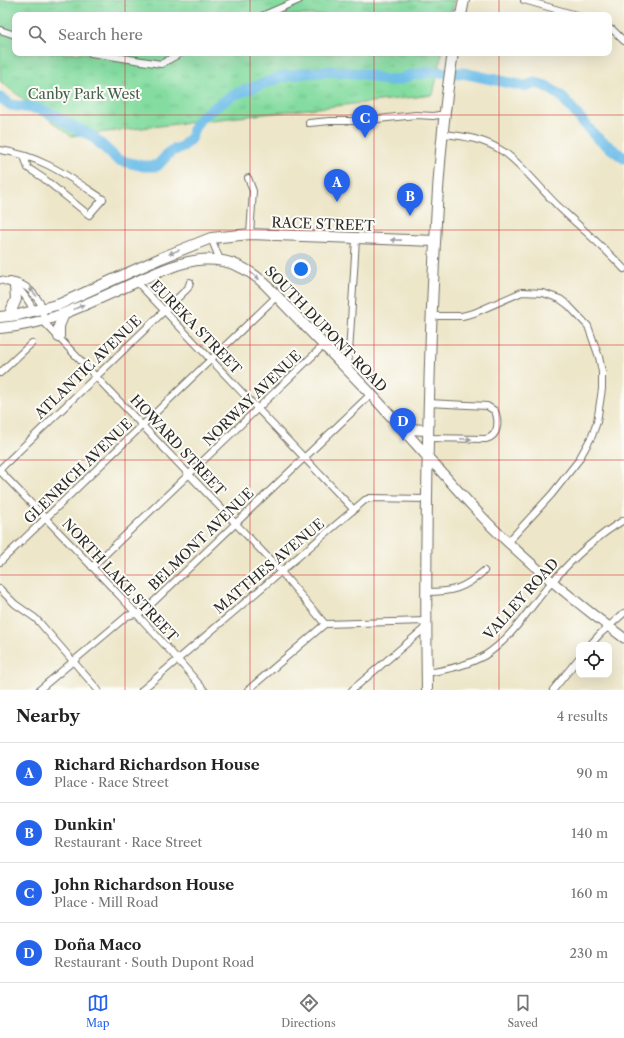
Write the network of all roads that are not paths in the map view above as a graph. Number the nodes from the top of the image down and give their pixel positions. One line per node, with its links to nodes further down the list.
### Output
1 (299, 0): 4 (street)
2 (464, 0): 5 (main road)
3 (524, 0): 6 (street)
4 (271, 12)
5 (461, 12)
6 (566, 12)
7 (0, 30): 9 (street)
8 (612, 30): 10 (street)
9 (12, 34)
10 (624, 41)
11 (110, 56): 12 (street)
12 (176, 56)
13 (453, 56): 14 (main road)
14 (445, 114): 15 (street); 16 (main road)
15 (309, 123)
16 (443, 134): 23 (main road); 25 (street)
17 (0, 150): 18 (street)
18 (24, 156): 18 (street)
19 (248, 178): 20 (street)
20 (250, 234): 21 (main road, RACE STREET); 22 (main road, RACE STREET)
21 (211, 238): 24 (street); 26 (main road, one-way to 26)
22 (356, 239): 23 (main road, RACE STREET, one-way to 22); 43 (street)
23 (435, 241): 36 (main road)
24 (220, 260): 28 (main road, SOUTH DUPONT ROAD); 30 (main road, SOUTH DUPONT ROAD, one-way to 30)
25 (624, 269)
26 (126, 274): 31 (main road); 32 (main road)
27 (7, 282): 32 (street); 32 (street, one-way to 27); 35 (main road)
28 (137, 282): 31 (main road, SOUTH DUPONT ROAD); 33 (street, EUREKA STREET)
29 (190, 282): 33 (street, ATLANTIC AVENUE)
30 (276, 297): 41 (main road, SOUTH DUPONT ROAD); 42 (street, GLENRICH AVENUE)
31 (95, 300): 34 (main road, SOUTH DUPONT ROAD, one-way to 31)
32 (39, 310): 35 (main road); 37 (street)
33 (164, 310): 42 (street, EUREKA STREET); 45 (street, ATLANTIC AVENUE)
34 (64, 314): 37 (main road, SOUTH DUPONT ROAD); 39 (main road)
35 (4, 316)
36 (432, 316): 47 (main road); 61 (street)
37 (42, 320): 38 (main road, SOUTH DUPONT ROAD); 39 (street, HOWARD STREET)
38 (0, 328)
39 (59, 337): 45 (street, HOWARD STREET)
40 (32, 343): 44 (street)
41 (324, 345): 43 (main road, SOUTH DUPONT ROAD); 48 (street, NORWAY AVENUE)
42 (211, 360): 48 (street, EUREKA STREET); 50 (street, GLENRICH AVENUE)
43 (348, 370): 46 (main road, SOUTH DUPONT ROAD)
44 (0, 373)
45 (96, 376): 50 (street, HOWARD STREET); 54 (street, ATLANTIC AVENUE)
46 (371, 394): 49 (main road, SOUTH DUPONT ROAD); 53 (street, BELMONT AVENUE)
47 (428, 403): 51 (main road); 51 (street, one-way to 47)
48 (258, 409): 53 (street, EUREKA STREET); 55 (street, NORWAY AVENUE)
49 (398, 424): 51 (main road); 52 (main road, SOUTH DUPONT ROAD)
50 (143, 425): 55 (street, HOWARD STREET); 58 (street, GLENRICH AVENUE)
51 (427, 434): 52 (main road)
52 (427, 456): 56 (main road); 61 (street, SOUTH DUPONT ROAD)
53 (304, 457): 57 (street, EUREKA STREET); 60 (street, BELMONT AVENUE)
54 (0, 470): 58 (street, NORTH LAKE STREET)
55 (189, 474): 60 (street, HOWARD STREET); 63 (street, NORWAY AVENUE)
56 (426, 499): 57 (street, MATTHES AVENUE); 68 (main road)
57 (354, 510): 65 (street, MATTHES AVENUE)
58 (45, 519): 62 (street, GLENRICH AVENUE); 63 (street, NORTH LAKE STREET)
59 (624, 520): 66 (street, VALLEY ROAD)
60 (236, 523): 65 (street, HOWARD STREET); 70 (street, BELMONT AVENUE)
61 (508, 542): 66 (street, SOUTH DUPONT ROAD)
62 (0, 562)
63 (92, 567): 70 (street, NORTH LAKE STREET)
64 (484, 571): 68 (street)
65 (282, 572): 71 (street, HOWARD STREET); 76 (street, MATTHES AVENUE)
66 (552, 582): 73 (street, SOUTH DUPONT ROAD); 79 (street, VALLEY ROAD)
67 (0, 589): 77 (street)
68 (426, 592): 72 (main road)
69 (624, 612): 73 (street)
70 (136, 614): 76 (street, NORTH LAKE STREET); 77 (street, BELMONT AVENUE)
71 (325, 624): 72 (street); 84 (street)
72 (426, 624): 79 (main road); 85 (street)
73 (608, 626): 74 (street, SOUTH DUPONT ROAD); 75 (street)
74 (624, 638)
75 (593, 642)
76 (178, 660): 82 (street, MATTHES AVENUE); 83 (street, NORTH LAKE STREET)
77 (73, 661): 80 (street, BELMONT AVENUE); 81 (street)
78 (576, 662): 87 (street)
79 (426, 673): 86 (main road)
80 (39, 690)
81 (98, 690)
82 (142, 690)
83 (204, 690)
84 (248, 690)
85 (352, 690)
86 (426, 690)
87 (553, 690)

